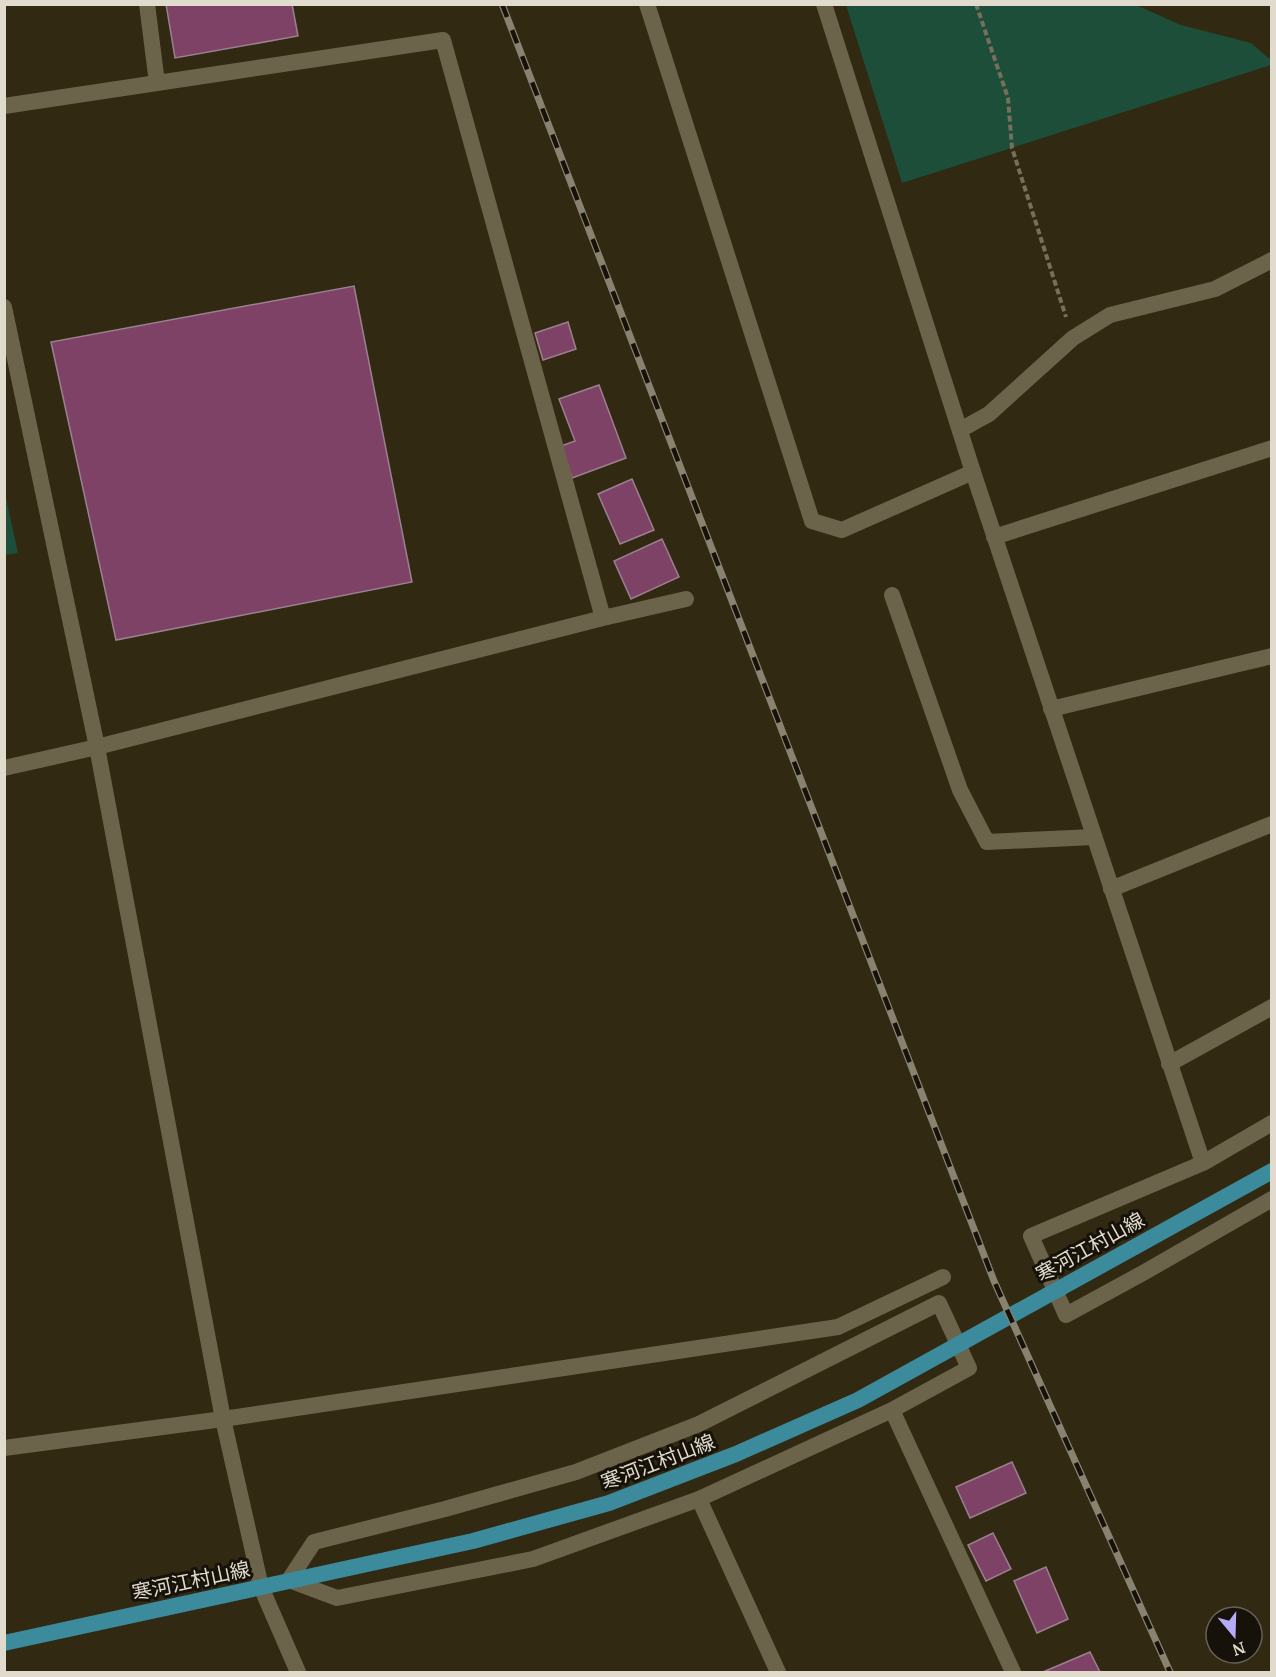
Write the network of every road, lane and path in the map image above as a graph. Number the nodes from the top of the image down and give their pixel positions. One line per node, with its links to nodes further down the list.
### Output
1 (147, 4): 5 (street)
2 (647, 4): 12 (street)
3 (825, 4): 10 (street)
4 (976, 4): 9 (path)
5 (157, 83): 6 (street); 16 (street)
6 (4, 106)
7 (1272, 260): 9 (street)
8 (4, 307): 19 (street)
9 (1073, 338): 10 (street)
10 (960, 430): 12 (street)
11 (1272, 448): 13 (street)
12 (973, 472): 13 (street)
13 (994, 537): 18 (street)
14 (892, 595): 22 (street)
15 (686, 599): 16 (street)
16 (603, 618): 19 (street)
17 (1272, 656): 18 (street)
18 (1051, 709): 22 (street)
19 (97, 747): 20 (street); 34 (street)
20 (4, 768)
21 (1272, 824): 23 (street)
22 (1093, 837): 23 (street)
23 (1111, 889): 25 (street)
24 (1272, 1007): 25 (street)
25 (1169, 1064): 27 (street)
26 (1272, 1123): 27 (street)
27 (1203, 1163): 29 (street)
28 (1272, 1172): 37 (main road, 寒河江村山線)
29 (1272, 1199)
30 (943, 1277): 31 (street)
31 (838, 1328): 32 (street); 34 (street)
32 (858, 1344): 33 (street); 37 (street)
33 (892, 1410): 36 (street); 42 (street)
34 (223, 1419): 35 (street); 38 (street)
35 (4, 1448)
36 (699, 1499): 37 (street); 41 (street)
37 (289, 1580): 38 (main road, 寒河江村山線)
38 (261, 1587): 39 (main road, 寒河江村山線); 40 (street)
39 (4, 1643)
40 (298, 1672)
41 (778, 1672)
42 (1013, 1672)

